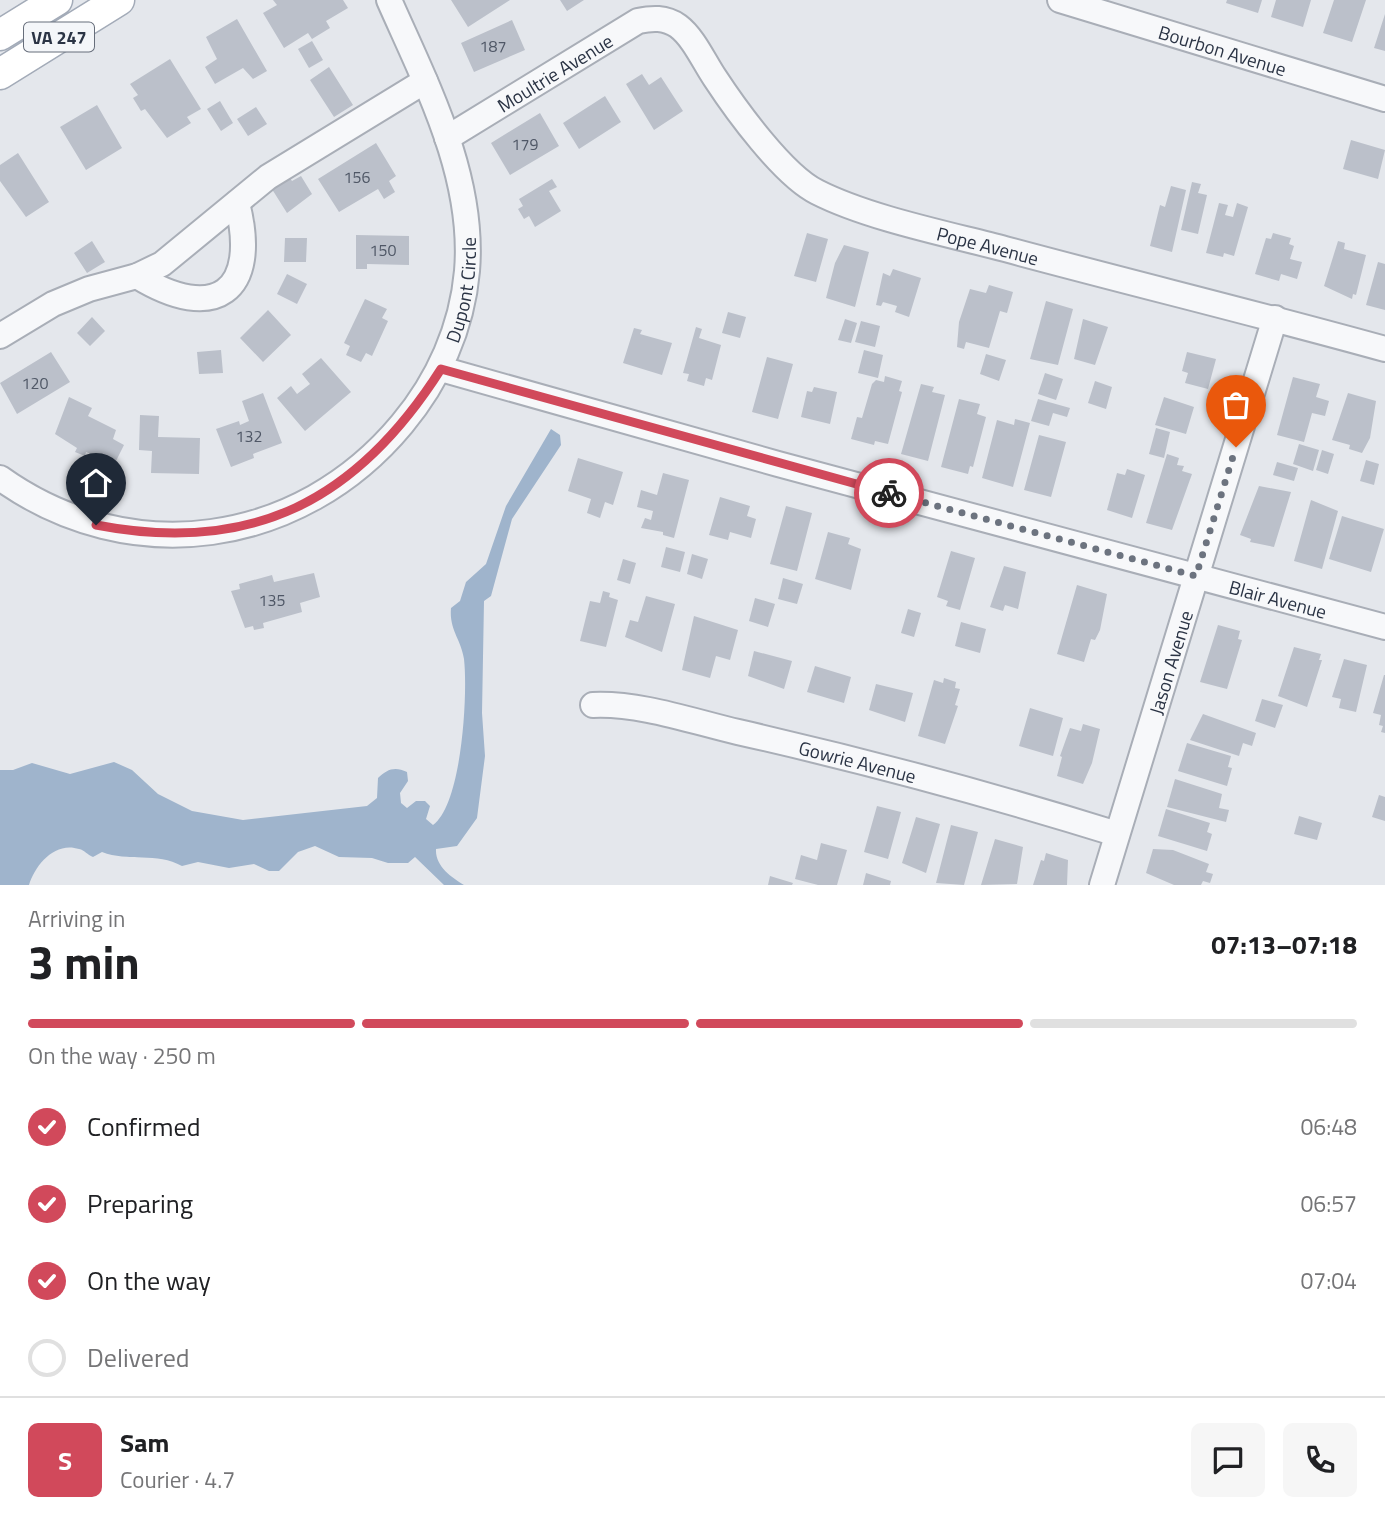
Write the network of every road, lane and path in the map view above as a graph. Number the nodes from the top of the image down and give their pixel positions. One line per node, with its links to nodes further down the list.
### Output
1 (119, 0): 6 (main road, VA 247)
2 (389, 0): 9 (street, Dupont Circle)
3 (1060, 0): 10 (street, Bourbon Avenue)
4 (50, 2): 6 (street); 7 (main road, VA 247)
5 (666, 20): 11 (street, Moultrie Avenue); 14 (street, Pope Avenue)
6 (64, 34): 8 (main road, VA 247)
7 (0, 35)
8 (0, 74)
9 (425, 81): 11 (street, Dupont Circle); 12 (street)
10 (1385, 99)
11 (447, 138): 17 (street, Dupont Circle)
12 (237, 203): 13 (street); 13 (street)
13 (137, 276): 15 (street)
14 (1275, 318): 16 (street, Pope Avenue); 19 (street, Jason Avenue)
15 (0, 336)
16 (1385, 349)
17 (441, 369): 18 (street, Dupont Circle); 19 (street, Blair Avenue)
18 (0, 478)
19 (1196, 576): 20 (street, Blair Avenue); 22 (street, Jason Avenue)
20 (1385, 627)
21 (593, 705): 22 (street, Gowrie Avenue)
22 (1118, 834): 23 (street, Jason Avenue)
23 (1102, 885)

